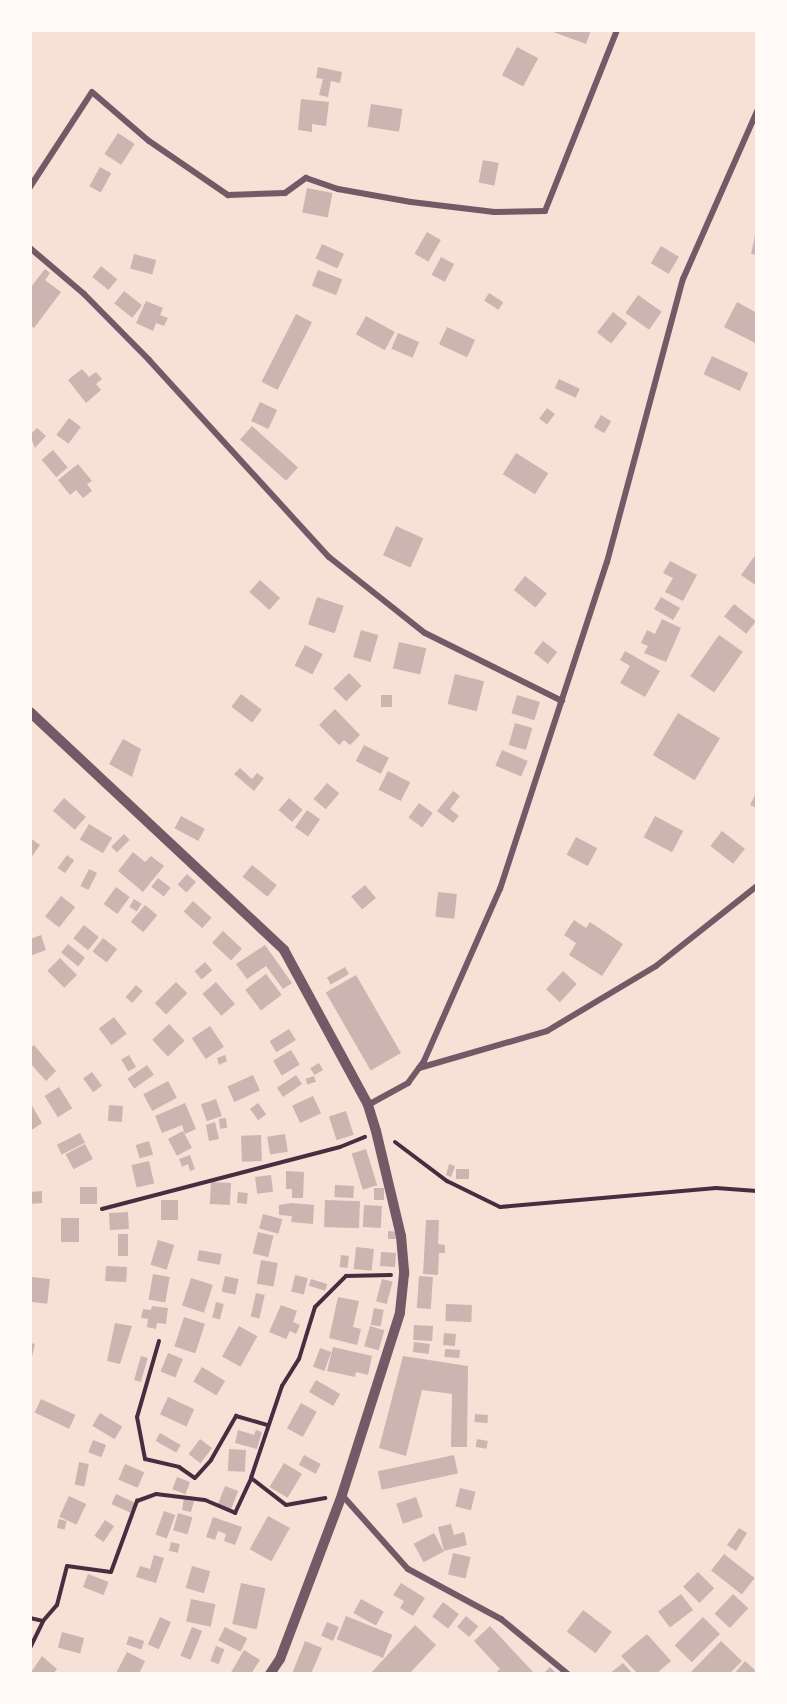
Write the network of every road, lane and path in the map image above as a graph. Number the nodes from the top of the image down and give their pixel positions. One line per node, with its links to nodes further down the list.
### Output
1 (617, 30): 3 (street)
2 (757, 111): 5 (street)
3 (30, 187)
4 (30, 248): 5 (street)
5 (562, 701): 8 (street)
6 (30, 712): 9 (street)
7 (757, 886): 8 (street)
8 (419, 1068): 9 (street)
9 (368, 1105): 10 (street)
10 (376, 1131): 11 (path); 12 (path); 13 (street)
11 (757, 1191)
12 (102, 1209)
13 (404, 1275): 15 (path); 17 (street)
14 (159, 1341): 15 (path)
15 (268, 1425): 16 (path)
16 (251, 1478): 17 (path); 19 (path)
17 (342, 1495): 21 (street); 22 (street)
18 (30, 1618): 19 (path)
19 (43, 1621): 20 (path)
20 (30, 1648)
21 (270, 1674)
22 (568, 1674)

